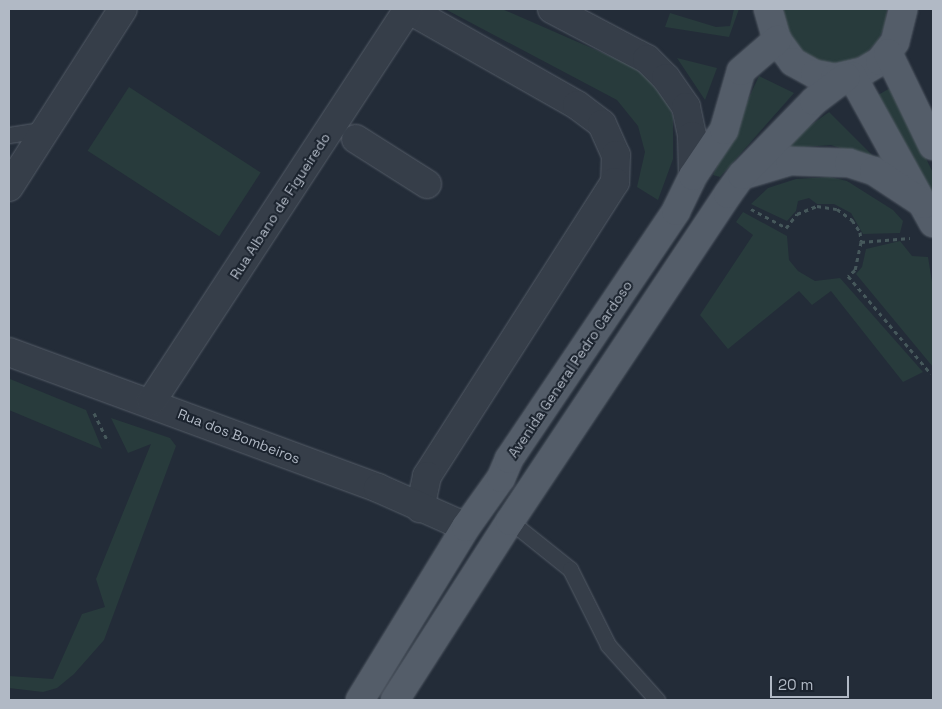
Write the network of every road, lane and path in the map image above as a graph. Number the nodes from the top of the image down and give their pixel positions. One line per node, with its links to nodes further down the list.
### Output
1 (123, 9): 9 (street)
2 (408, 9): 22 (street, Rua Albano de Figueiredo); 25 (street)
3 (552, 9): 14 (street)
4 (768, 9): 6 (main road)
5 (903, 9): 7 (main road)
6 (777, 40): 8 (main road); 14 (main road, Avenida General Pedro Cardoso)
7 (888, 53): 8 (main road); 12 (main road)
8 (849, 76): 13 (main road); 18 (main road)
9 (46, 129): 10 (lane); 16 (street)
10 (9, 135)
11 (356, 139): 15 (street)
12 (933, 146)
13 (742, 175): 18 (main road); 26 (main road)
14 (693, 176): 27 (main road, Avenida General Pedro Cardoso)
15 (427, 184)
16 (9, 188)
17 (749, 208): 19 (path)
18 (925, 221): 19 (path)
19 (861, 242): 21 (path)
20 (9, 352): 22 (street, Rua dos Bombeiros)
21 (931, 374)
22 (151, 402): 25 (street, Rua dos Bombeiros)
23 (91, 408): 24 (path)
24 (108, 442)
25 (420, 508): 27 (street, Rua dos Bombeiros)
26 (510, 521): 29 (main road); 30 (lane)
27 (466, 527): 28 (main road, Avenida General Pedro Cardoso)
28 (360, 700)
29 (395, 700)
30 (657, 700)

